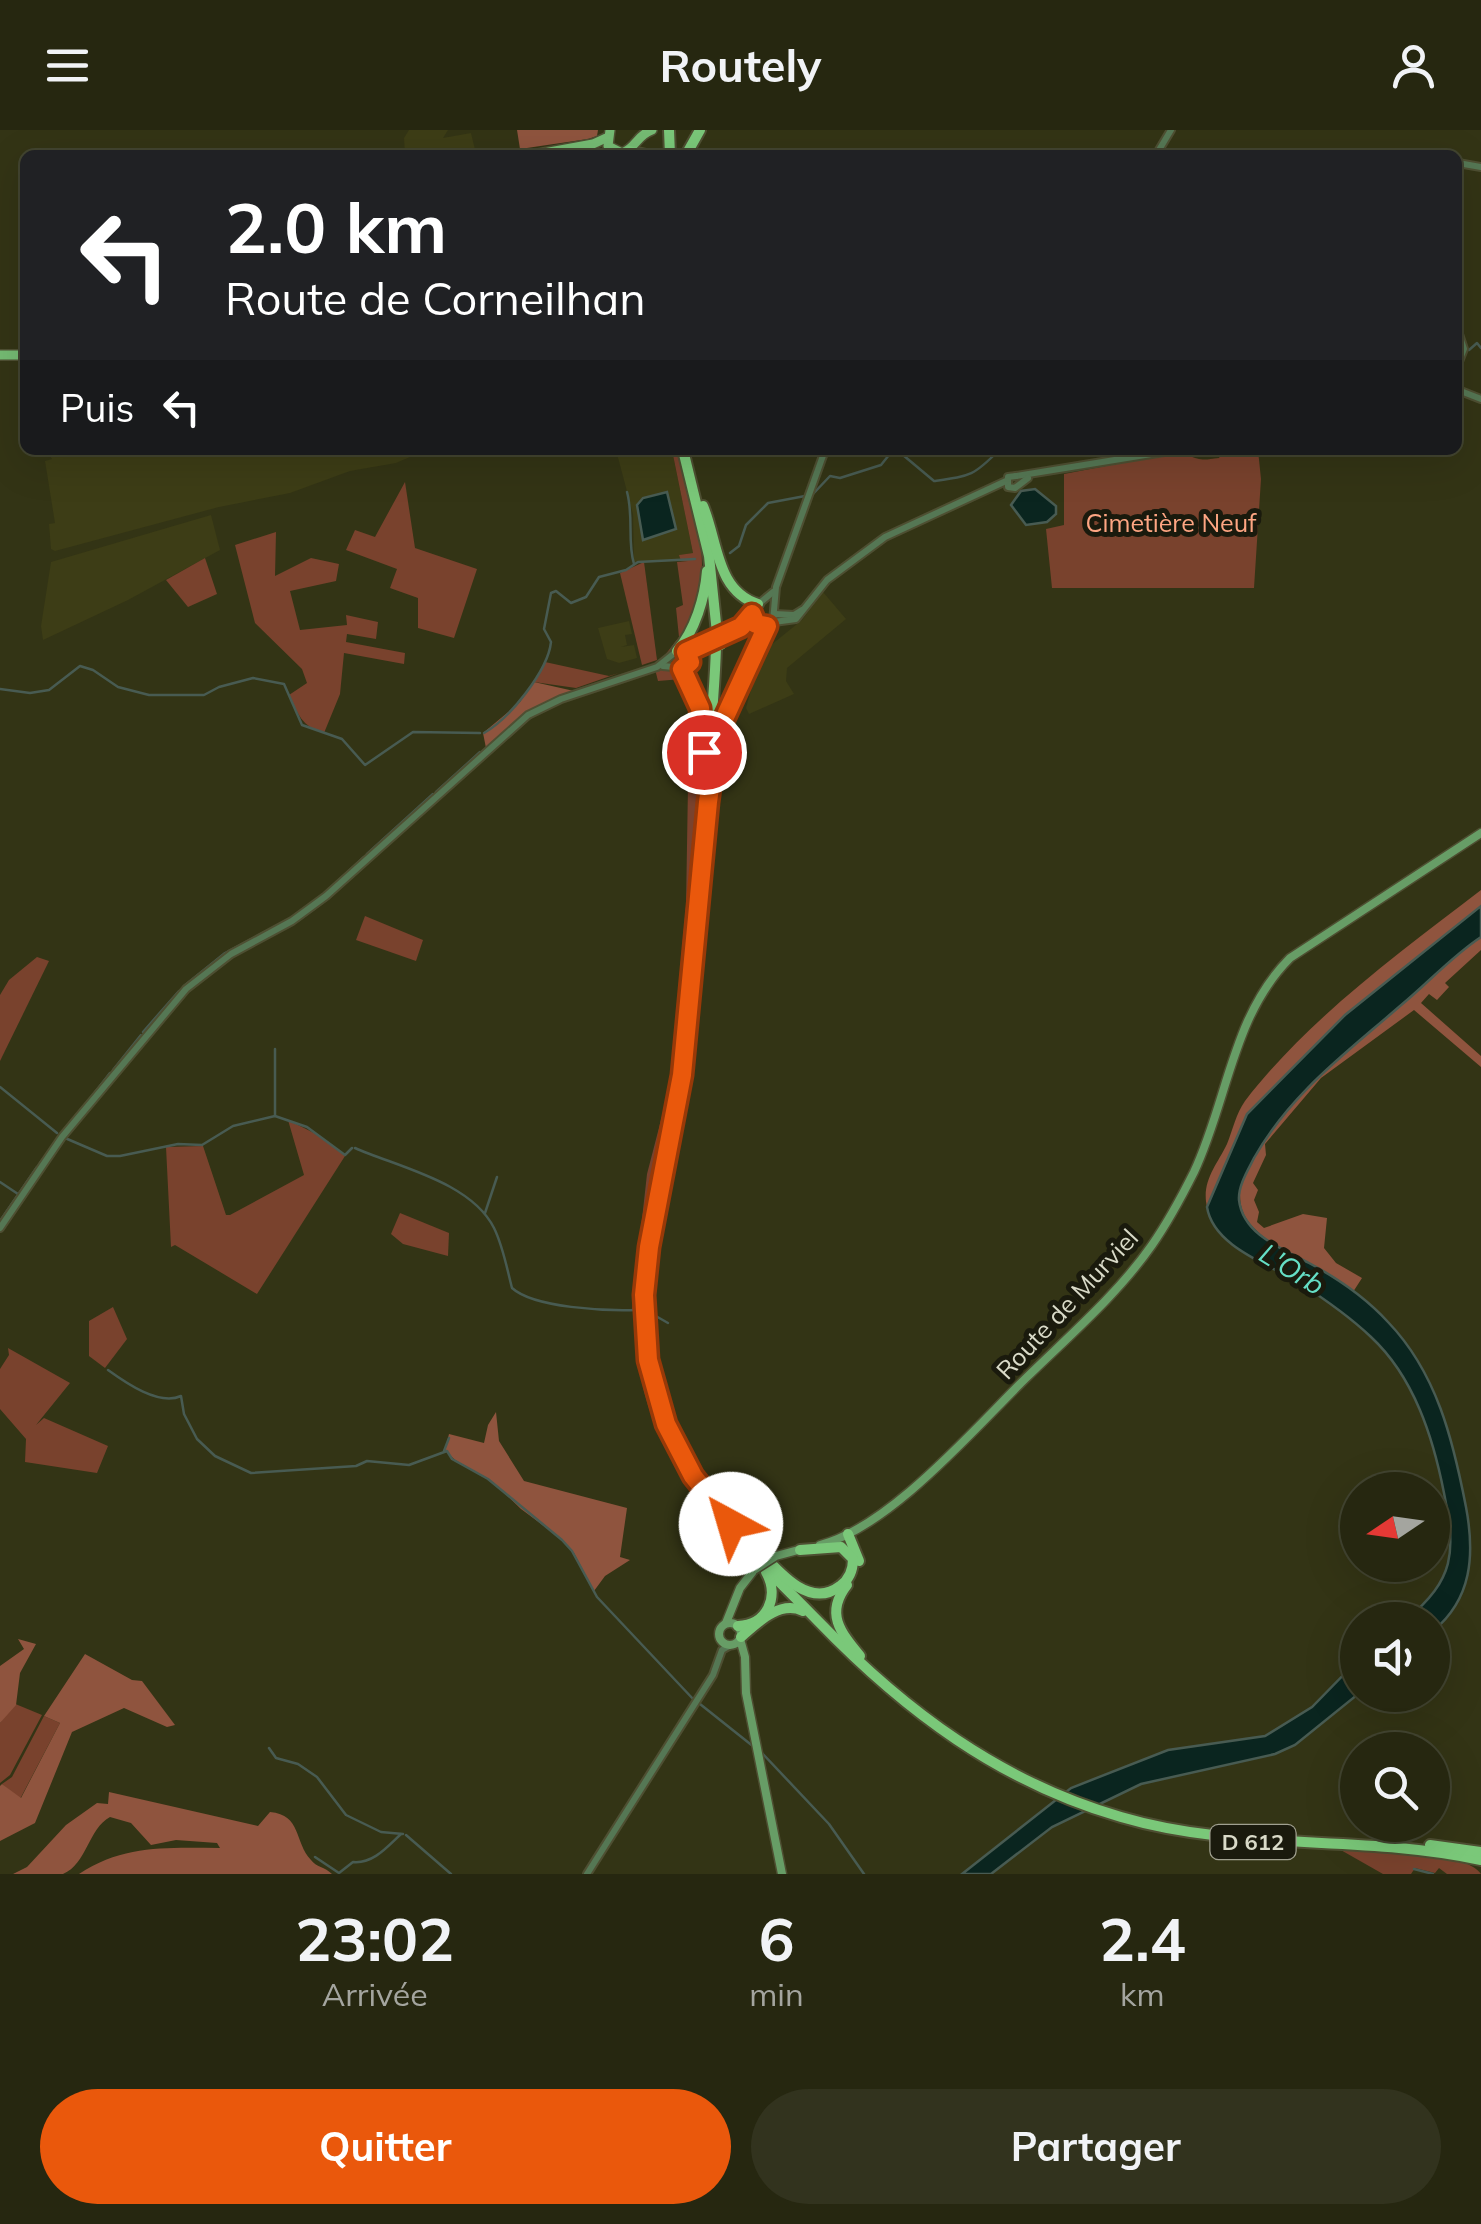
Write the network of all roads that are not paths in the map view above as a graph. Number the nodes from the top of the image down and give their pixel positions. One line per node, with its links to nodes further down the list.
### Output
1 (652, 130): 2 (main road)
2 (633, 136)
3 (608, 138): 4 (main road)
4 (560, 150)
5 (687, 455): 10 (highway, D 612)
6 (688, 455): 9 (highway, D 612)
7 (823, 455): 11 (street)
8 (1148, 455): 13 (street)
9 (701, 500): 12 (highway); 15 (highway, D 612)
10 (701, 520): 15 (highway, D 612); 16 (highway)
11 (776, 587): 12 (street); 13 (street)
12 (758, 607): 13 (street); 13 (street); 14 (street)
13 (769, 618): 14 (street); 17 (highway)
14 (741, 627): 16 (street)
15 (719, 639): 17 (highway, D 612)
16 (680, 659): 17 (highway); 19 (street)
17 (705, 803): 20 (highway, D 612)
18 (1481, 833): 21 (main road, Route de Murviel)
19 (0, 1228)
20 (736, 1533): 22 (highway); 23 (highway); 26 (highway, D 612); 28 (highway, D 612)
21 (848, 1534): 22 (main road, Route de Murviel); 28 (highway)
22 (800, 1550): 23 (main road, Route de Murviel, bridge)
23 (736, 1630): 24 (main road); 25 (main road); 26 (highway); 27 (main road, Route de Murviel)
24 (720, 1640): 25 (main road); 29 (street)
25 (730, 1646): 27 (main road); 29 (street)
26 (853, 1657): 30 (highway, D 612)
27 (744, 1662): 35 (main road, Route de Murviel)
28 (867, 1664): 30 (highway, D 612)
29 (716, 1668): 34 (street)
30 (1047, 1788): 31 (highway, D 612)
31 (1429, 1848): 32 (highway, D 612); 33 (highway)
32 (1481, 1856)
33 (1481, 1869)
34 (587, 1874)
35 (782, 1874)

